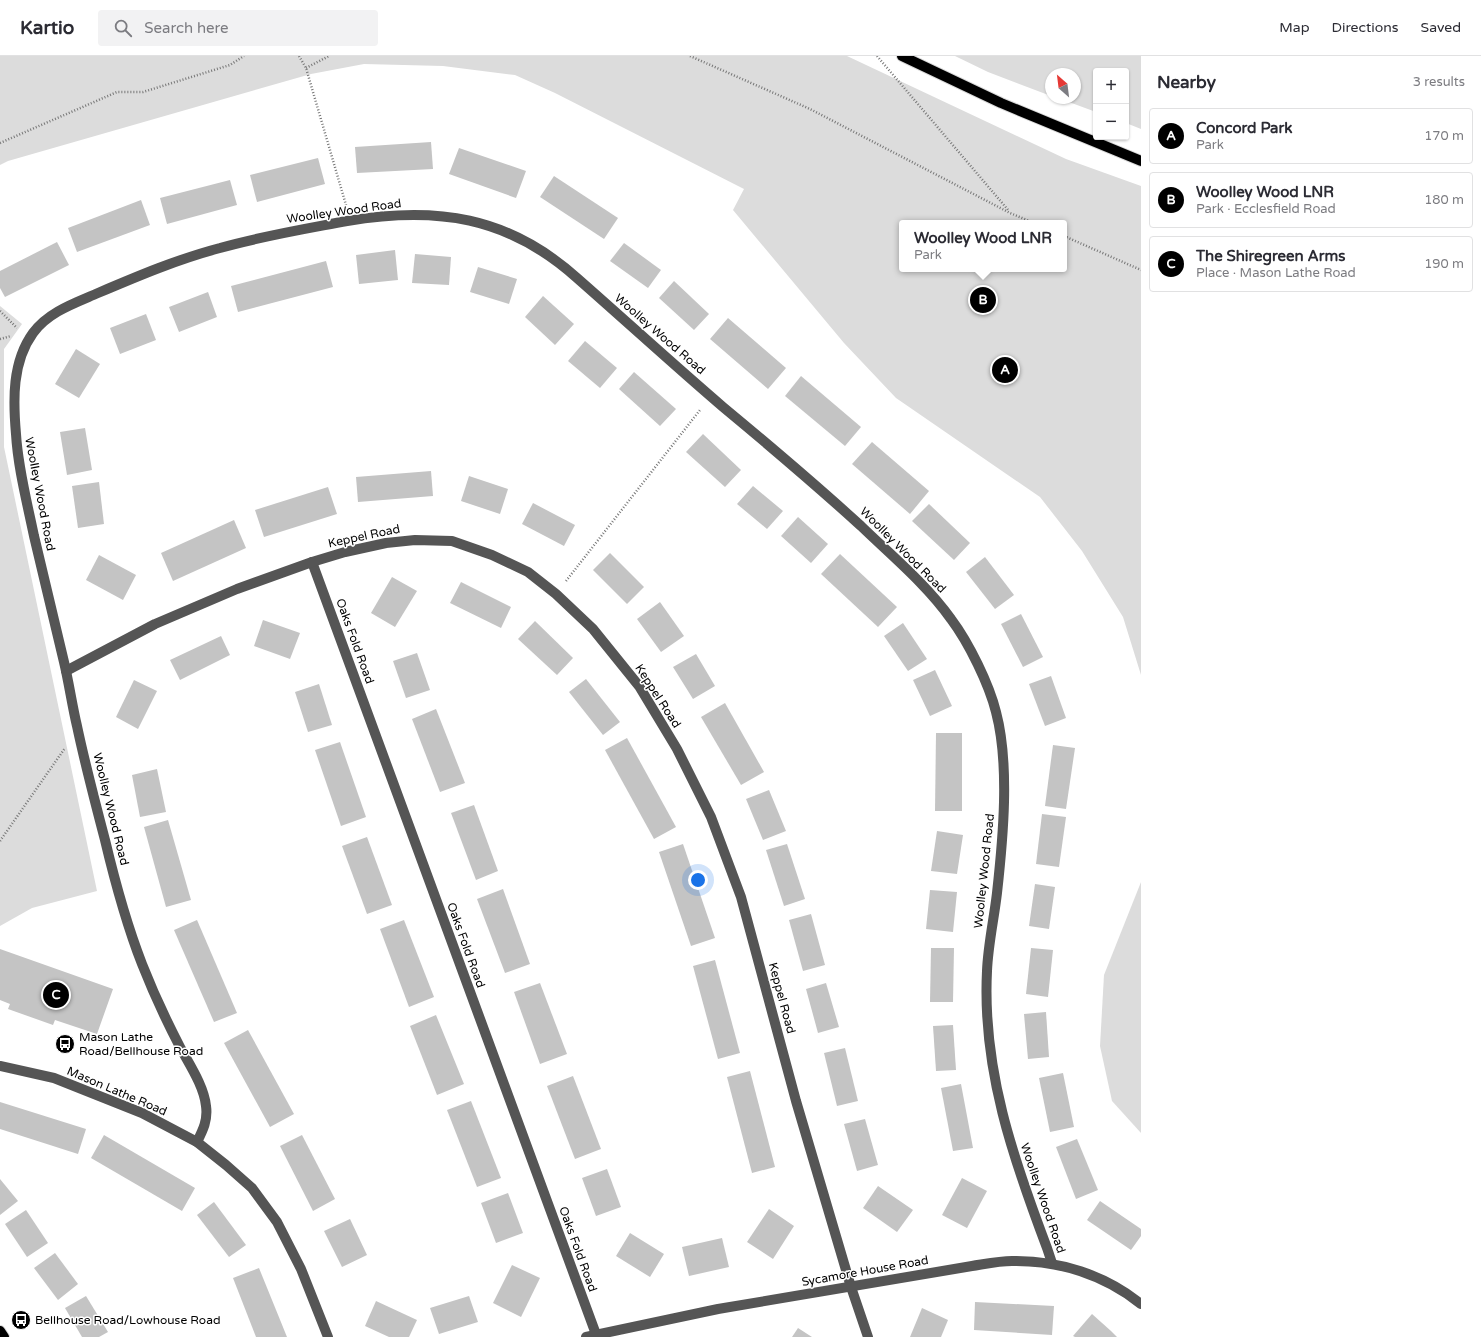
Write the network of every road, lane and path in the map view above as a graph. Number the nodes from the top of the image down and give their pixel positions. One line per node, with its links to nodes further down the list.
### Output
1 (244, 56): 8 (path)
2 (299, 56): 7 (path)
3 (329, 56): 7 (path)
4 (690, 56): 10 (path)
5 (877, 56): 10 (path)
6 (902, 56): 9 (main road)
7 (306, 68): 12 (path)
8 (0, 143)
9 (1141, 161)
10 (1010, 213): 11 (path)
11 (1027, 220)
12 (351, 221): 16 (street, Woolley Wood Road); 17 (street, Woolley Wood Road)
13 (1067, 237): 14 (path)
14 (1141, 270)
15 (0, 311): 16 (path)
16 (29, 339): 20 (street, Woolley Wood Road)
17 (711, 396): 19 (path); 25 (street, Woolley Wood Road)
18 (312, 562): 19 (street, Keppel Road); 20 (street, Keppel Road); 29 (street, Oaks Fold Road)
19 (556, 594): 26 (street, Keppel Road)
20 (66, 671): 21 (street, Woolley Wood Road)
21 (77, 729): 22 (path); 24 (street, Woolley Wood Road)
22 (0, 841)
23 (0, 1066): 24 (street, Mason Lathe Road)
24 (196, 1142): 31 (street, Mason Lathe Road)
25 (1052, 1264): 26 (street, Sycamore House Road); 27 (street, Sycamore House Road)
26 (851, 1287): 29 (street, Sycamore House Road); 32 (street, Keppel Road)
27 (1141, 1304)
28 (0, 1331): 30 (main road)
29 (593, 1336)
30 (4, 1337)
31 (328, 1337)
32 (868, 1337)

